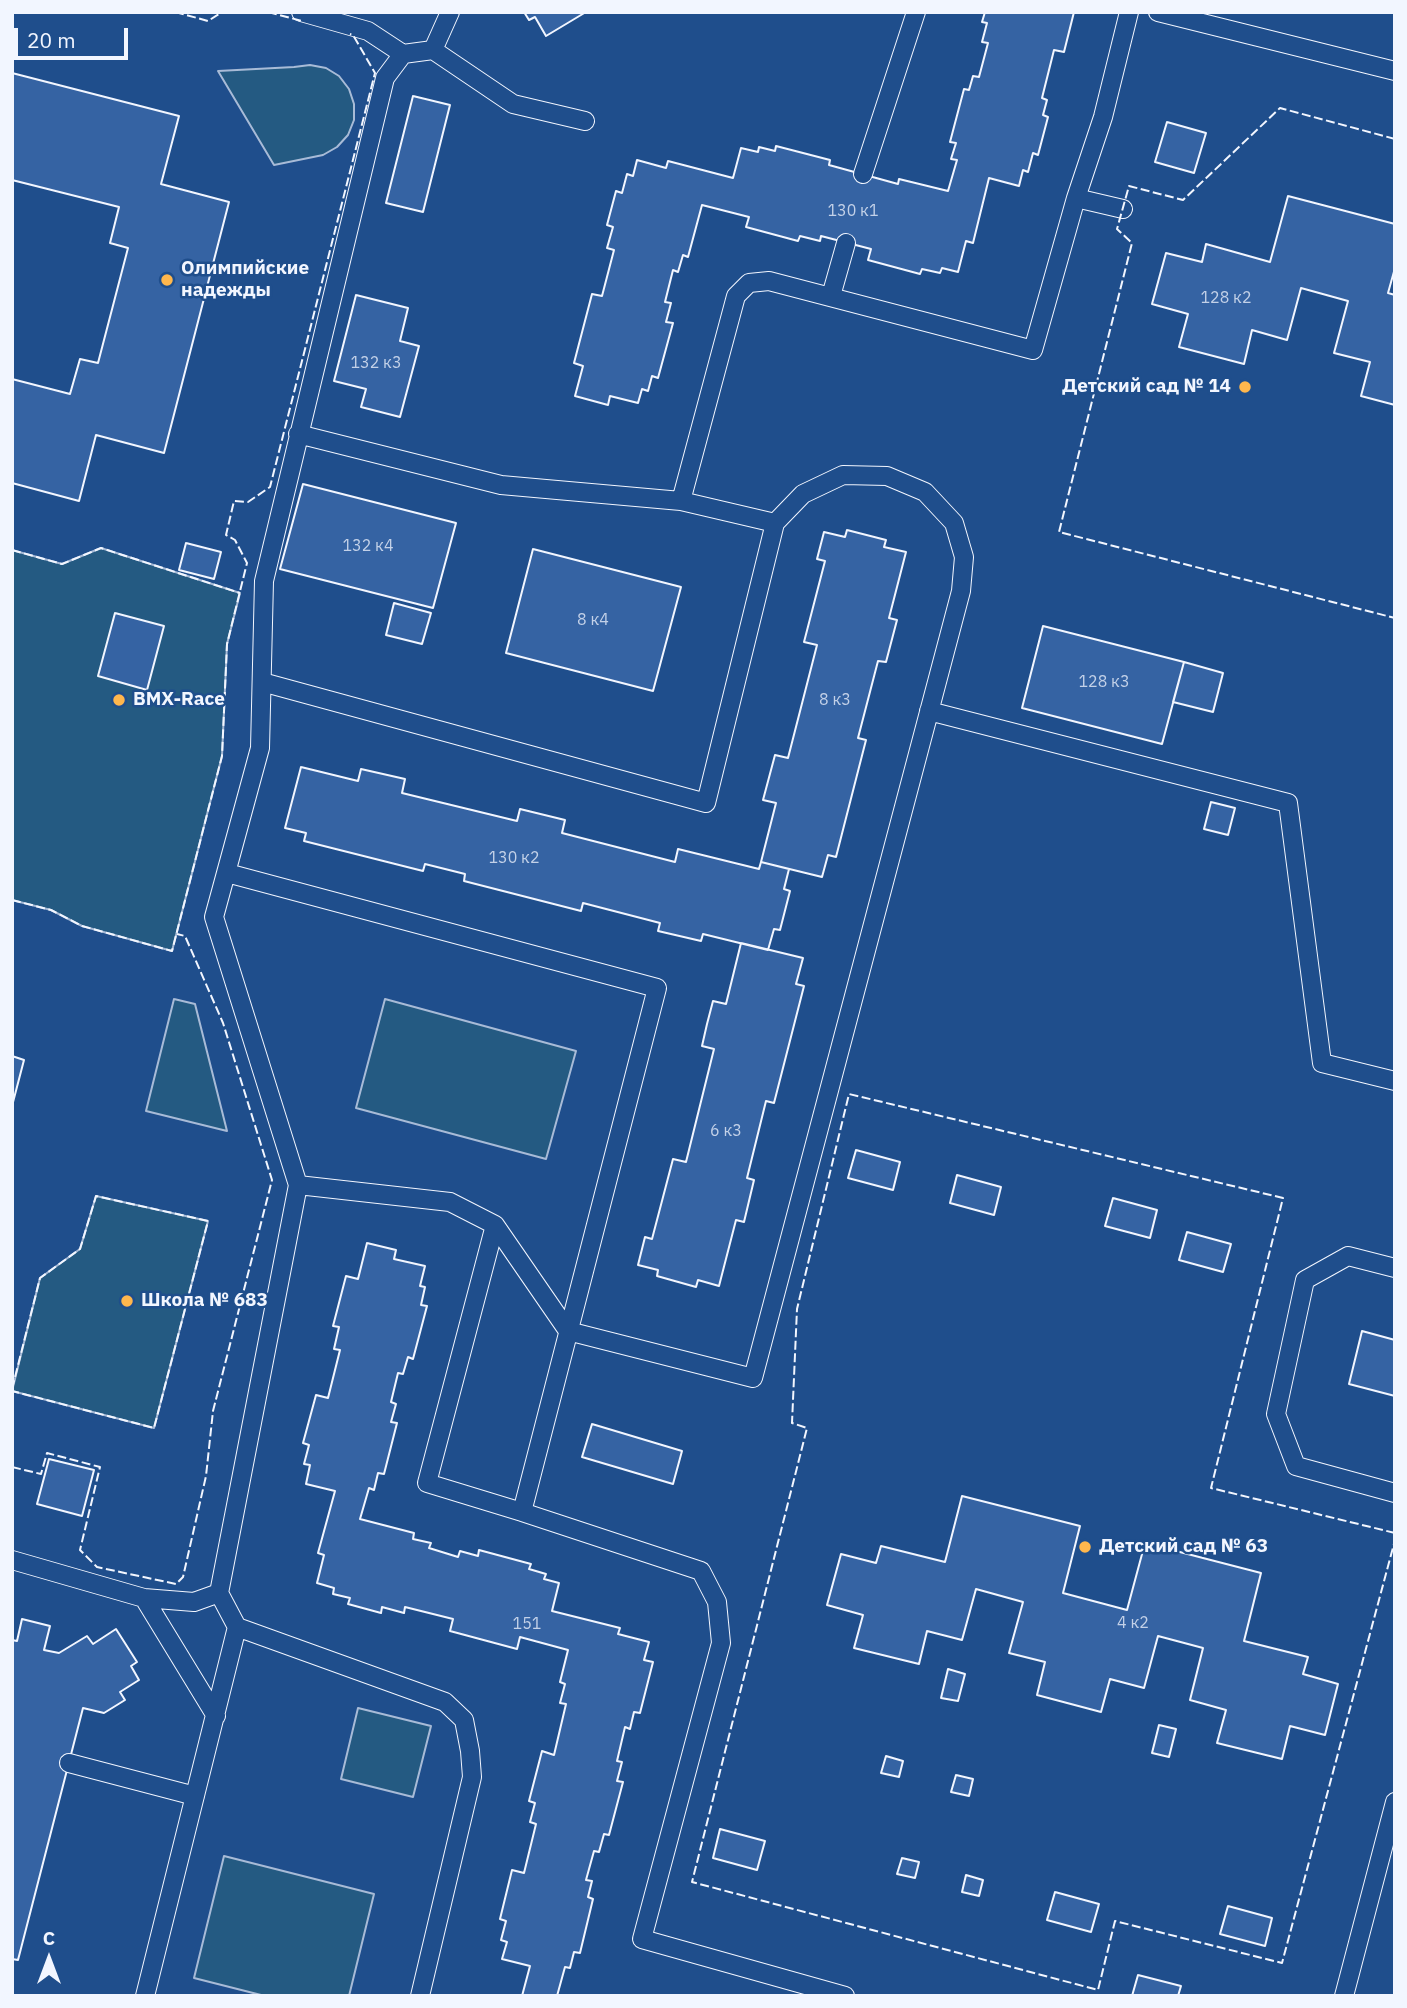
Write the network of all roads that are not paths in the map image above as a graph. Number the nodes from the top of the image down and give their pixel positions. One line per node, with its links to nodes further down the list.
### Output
1 (302, 12): 7 (lane)
2 (450, 12): 6 (lane)
3 (1129, 12): 11 (lane)
4 (1158, 12): 8 (lane)
5 (912, 13): 10 (lane)
6 (433, 50): 7 (lane); 9 (lane)
7 (403, 54): 15 (lane)
8 (1395, 71)
9 (586, 121)
10 (863, 174)
11 (1076, 198): 12 (lane); 14 (lane)
12 (1122, 209)
13 (846, 243): 14 (lane)
14 (831, 296): 16 (lane)
15 (298, 434): 16 (lane); 18 (lane)
16 (681, 501): 17 (lane)
17 (775, 523): 18 (lane); 19 (lane)
18 (262, 682): 20 (lane)
19 (929, 710): 21 (lane); 25 (lane)
20 (226, 873): 22 (lane); 25 (lane)
21 (1395, 1081)
22 (298, 1185): 23 (lane); 29 (lane)
23 (495, 1225): 25 (lane); 27 (lane)
24 (1395, 1268): 26 (lane)
25 (568, 1332): 27 (lane)
26 (1395, 1493)
27 (522, 1512): 38 (lane)
28 (12, 1560): 30 (lane)
29 (219, 1593): 30 (lane); 31 (lane)
30 (144, 1598): 32 (lane)
31 (237, 1627): 32 (lane); 37 (lane)
32 (216, 1716): 34 (lane)
33 (69, 1763): 34 (lane)
34 (195, 1796): 36 (lane)
35 (1395, 1802): 39 (lane)
36 (145, 1996)
37 (420, 1996)
38 (845, 1996)
39 (1344, 1996)

